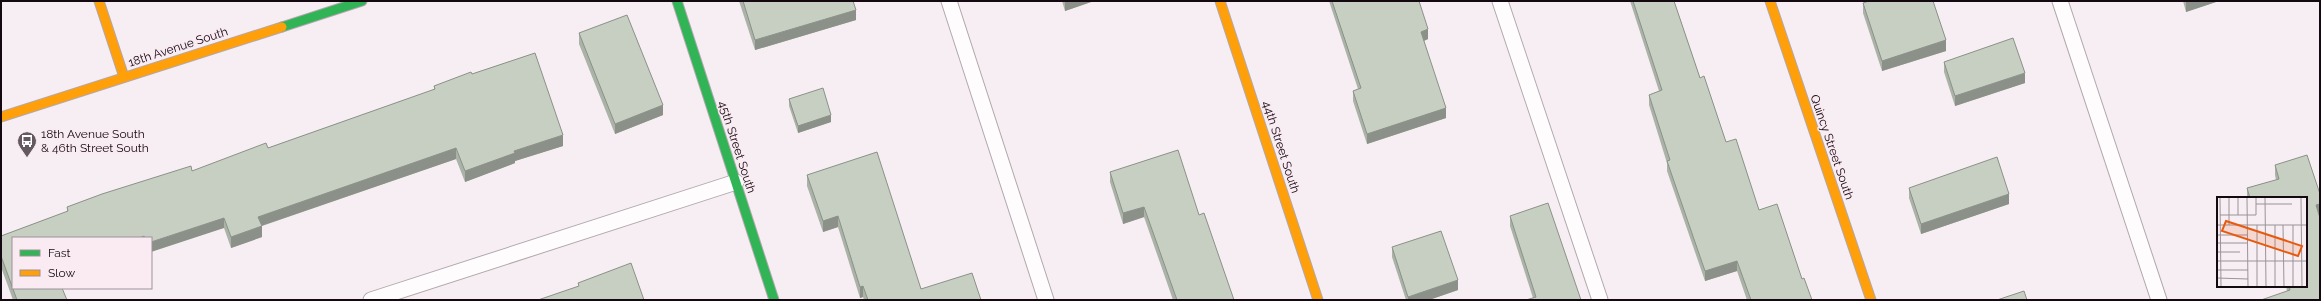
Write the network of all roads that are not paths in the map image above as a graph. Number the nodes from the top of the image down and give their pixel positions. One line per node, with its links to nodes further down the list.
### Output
1 (99, 1): 9 (street)
2 (362, 1): 9 (street, 18th Avenue South)
3 (677, 1): 11 (street, 45th Street South)
4 (949, 1): 14 (lane)
5 (1220, 1): 15 (street, 44th Street South)
6 (1500, 1): 16 (lane)
7 (1770, 1): 17 (street, Quincy Street South)
8 (2060, 1): 18 (lane)
9 (124, 77): 10 (street, 18th Avenue South)
10 (1, 117)
11 (736, 182): 12 (lane); 13 (street, 45th Street South)
12 (371, 300)
13 (774, 300)
14 (1046, 300)
15 (1318, 300)
16 (1600, 300)
17 (1871, 300)
18 (2159, 300)

